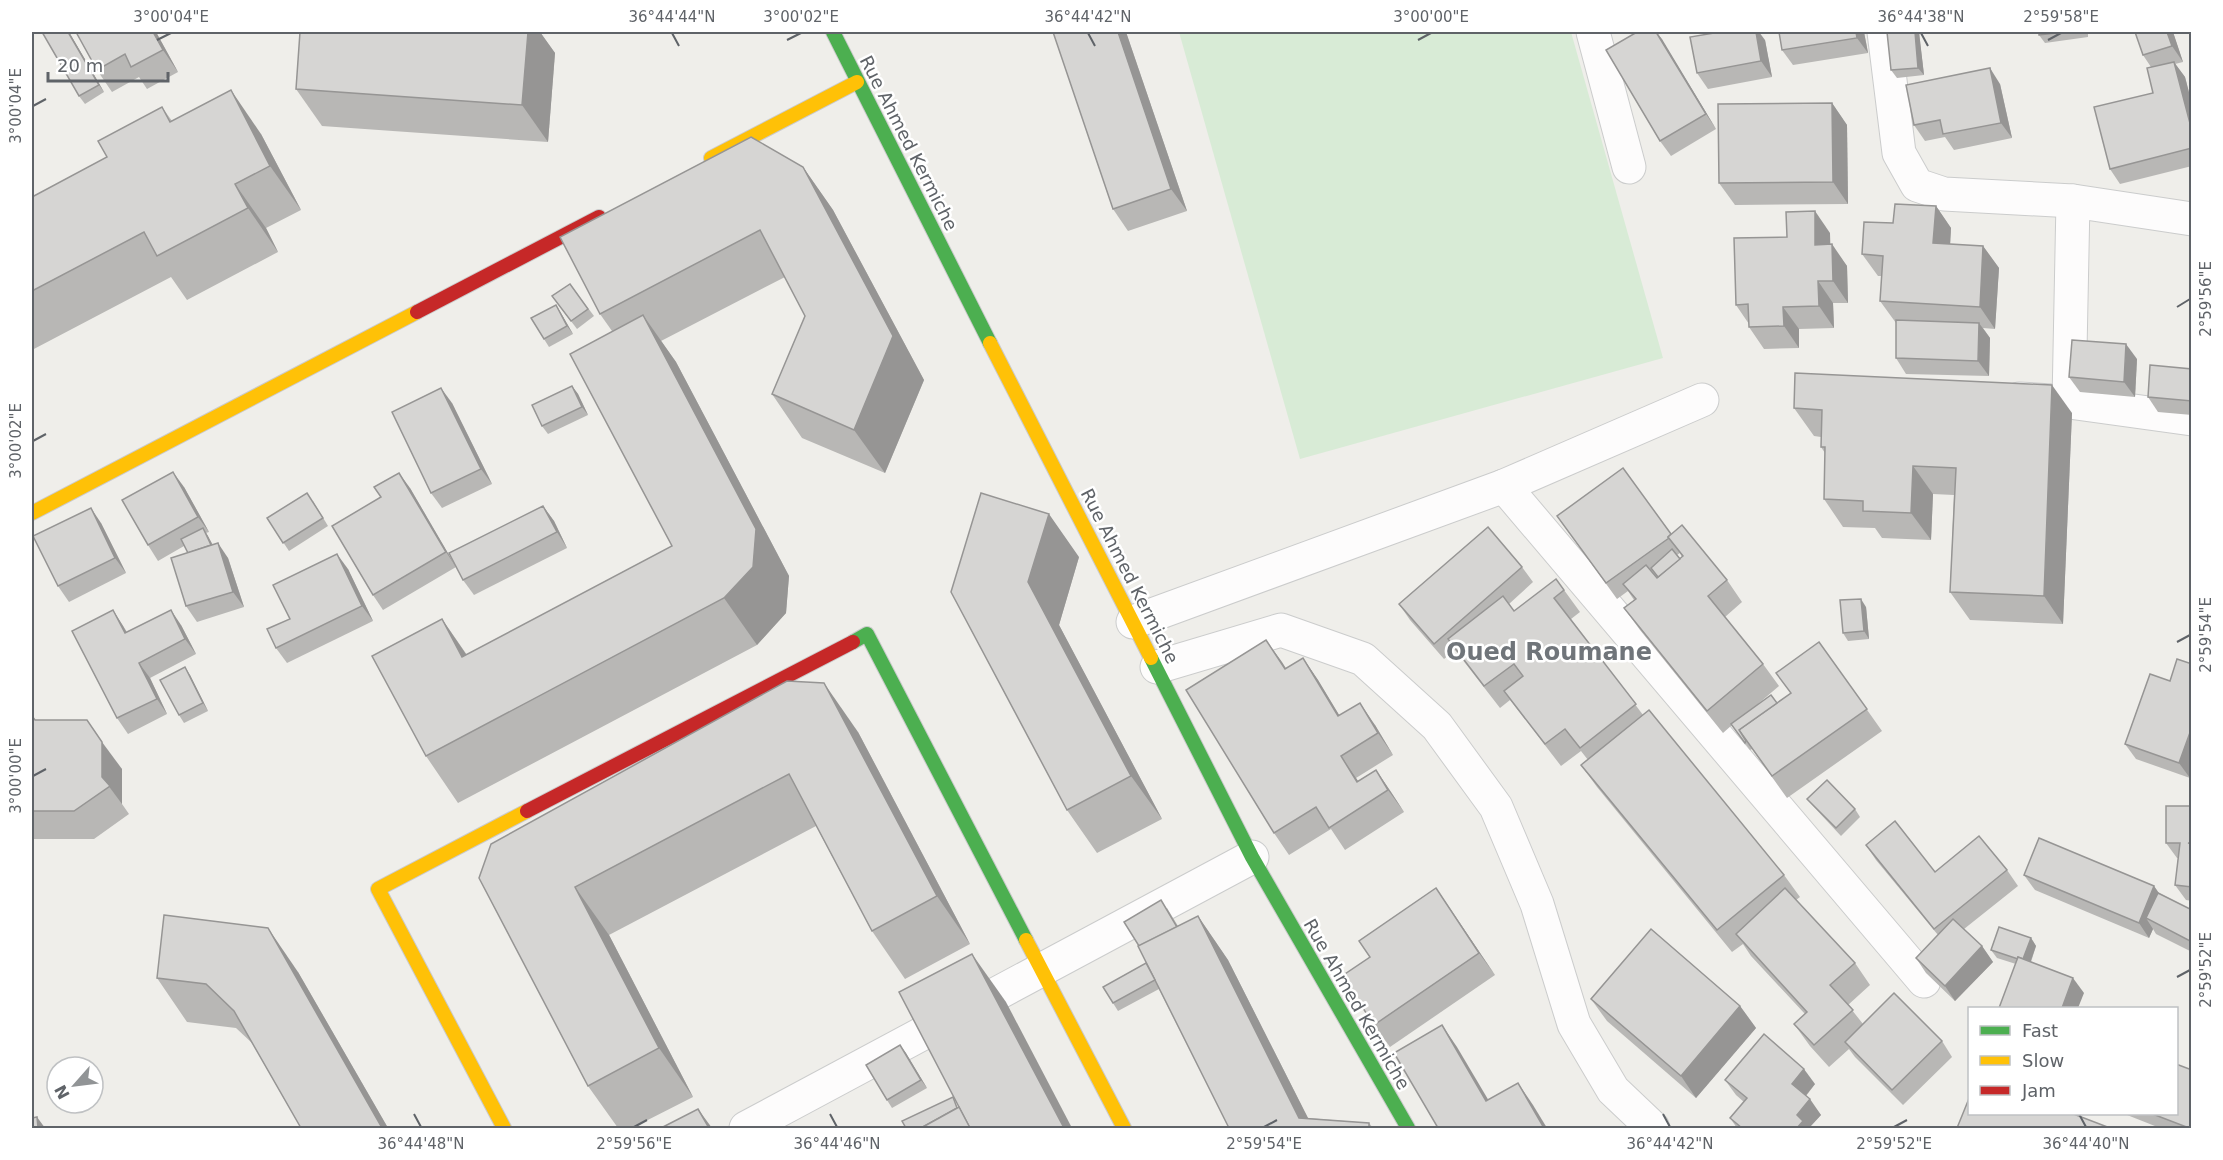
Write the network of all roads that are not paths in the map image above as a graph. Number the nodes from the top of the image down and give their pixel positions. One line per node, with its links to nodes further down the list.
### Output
1 (833, 32): 4 (street, Rue Ahmed Kermiche)
2 (1593, 32): 6 (street)
3 (1884, 32): 7 (street)
4 (857, 82): 5 (street); 16 (street, Rue Ahmed Kermiche)
5 (699, 165)
6 (1629, 167)
7 (2073, 201): 9 (street); 12 (street)
8 (614, 209): 15 (street)
9 (2192, 219)
10 (1989, 396): 12 (street)
11 (1702, 400): 14 (street)
12 (2069, 402): 13 (street)
13 (2192, 418)
14 (1504, 486): 16 (street); 20 (street)
15 (32, 513)
16 (1133, 622): 17 (street, Rue Ahmed Kermiche)
17 (1156, 667): 18 (street, Rue Ahmed Kermiche); 25 (street)
18 (1252, 858): 19 (street); 24 (street, Rue Ahmed Kermiche)
19 (1040, 969): 21 (street); 22 (street); 23 (street)
20 (1924, 981)
21 (504, 1128)
22 (746, 1128)
23 (1124, 1128)
24 (1408, 1128)
25 (1653, 1128)

